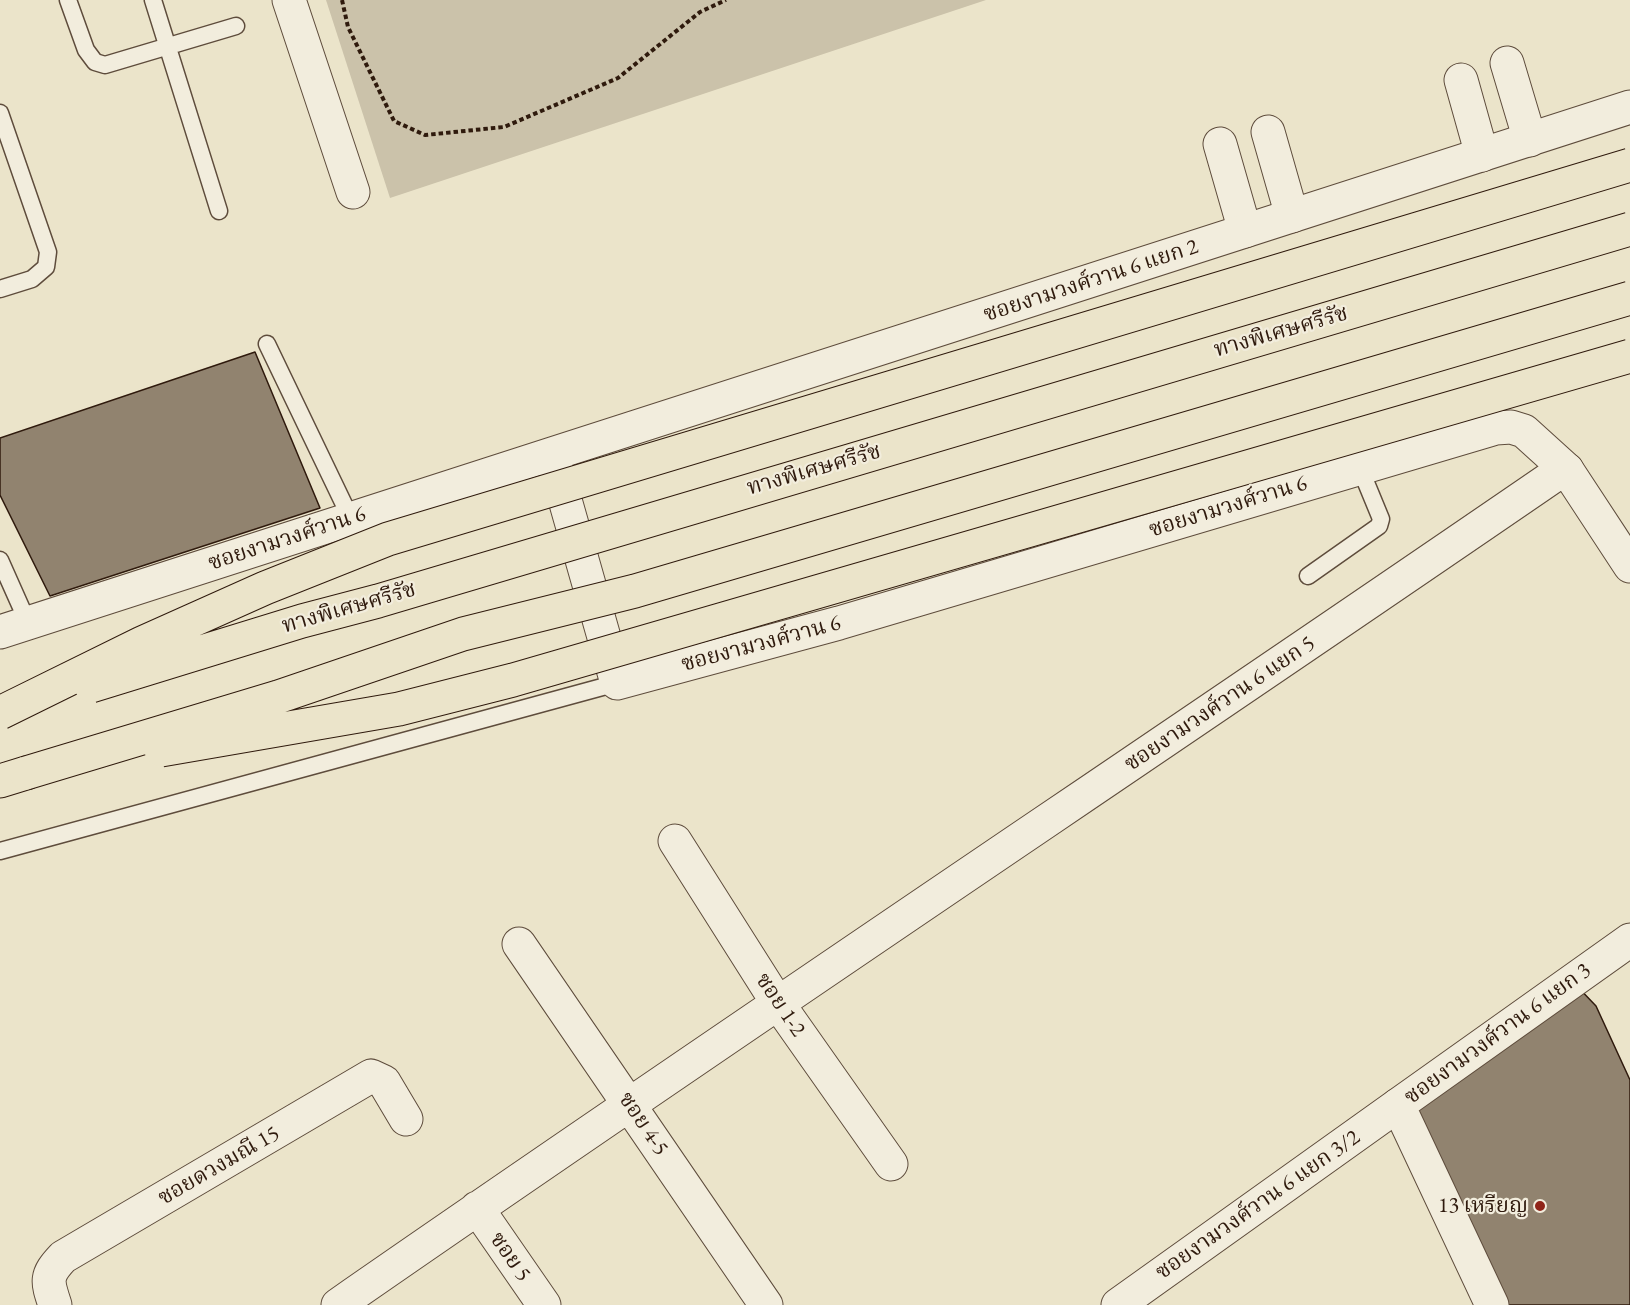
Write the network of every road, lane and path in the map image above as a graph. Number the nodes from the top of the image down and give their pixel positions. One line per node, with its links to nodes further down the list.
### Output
1 (68, 0): 7 (lane)
2 (153, 0): 7 (lane)
3 (289, 0): 17 (street)
4 (342, 0): 5 (path)
5 (726, 0)
6 (236, 26): 7 (lane)
7 (168, 47): 18 (lane)
8 (1507, 63): 13 (street)
9 (1461, 80): 15 (street)
10 (1630, 107): 13 (street, ซอยงามวงศ์วาน 6 แยก 2)
11 (0, 113): 22 (lane)
12 (1268, 132): 19 (street)
13 (1530, 140): 15 (street, ซอยงามวงศ์วาน 6 แยก 2)
14 (1220, 144): 21 (street)
15 (1482, 155): 19 (street, ซอยงามวงศ์วาน 6 แยก 2)
16 (1630, 165): 35 (highway, bridge)
17 (353, 192)
18 (219, 211)
19 (1292, 216): 21 (street, ซอยงามวงศ์วาน 6 แยก 2)
20 (1630, 228): 35 (highway, ทางพิเศษศรีรัช, bridge)
21 (1245, 231): 26 (street, ซอยงามวงศ์วาน 6 แยก 2)
22 (0, 289)
23 (1630, 298): 36 (highway, bridge)
24 (267, 344): 29 (lane)
25 (1630, 356): 36 (highway, bridge)
26 (552, 454): 29 (street, ซอยงามวงศ์วาน 6); 34 (street)
27 (1360, 468): 28 (street, ซอยงามวงศ์วาน 6); 32 (lane); 34 (street, ซอยงามวงศ์วาน 6)
28 (1567, 470): 31 (street, ซอยงามวงศ์วาน 6); 41 (street, ซอยงามวงศ์วาน 6 แยก 5)
29 (351, 519): 33 (street, ซอยงามวงศ์วาน 6)
30 (0, 560): 33 (lane)
31 (1630, 566)
32 (1308, 576)
33 (14, 627)
34 (617, 683): 38 (lane)
35 (0, 714)
36 (13, 777)
37 (675, 842): 41 (street, ซอย 1-2)
38 (0, 851)
39 (1630, 940): 43 (street, ซอยงามวงศ์วาน 6 แยก 3)
40 (519, 944): 42 (street, ซอย 4-5)
41 (777, 1002): 42 (street, ซอยงามวงศ์วาน 6 แยก 5); 45 (street, ซอย 1-2)
42 (630, 1104): 46 (street, ซอยงามวงศ์วาน 6 แยก 5); 50 (street, ซอย 4-5)
43 (1398, 1105): 51 (street, ซอยงามวงศ์วาน 6 แยก 3/2); 52 (street, ซอยงามวงศ์วาน 6 แยก 3)
44 (406, 1119): 47 (street, ซอยดวงมณี 15)
45 (891, 1164)
46 (477, 1208): 48 (street, ซอยงามวงศ์วาน 6 แยก 5); 49 (street, ซอย 5)
47 (55, 1305)
48 (338, 1305)
49 (544, 1305)
50 (766, 1305)
51 (1118, 1305)
52 (1492, 1305)

